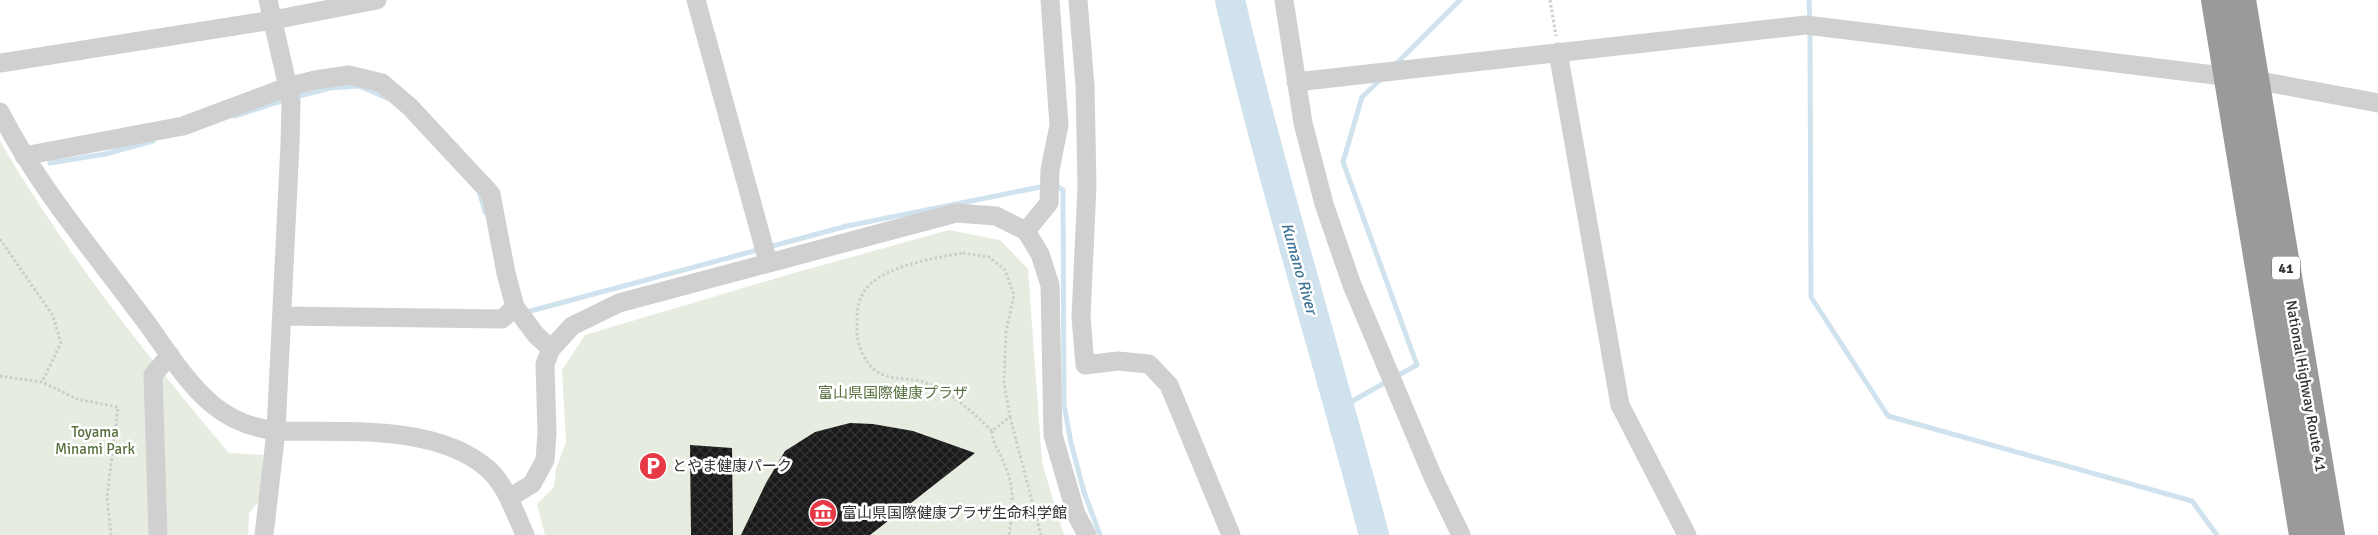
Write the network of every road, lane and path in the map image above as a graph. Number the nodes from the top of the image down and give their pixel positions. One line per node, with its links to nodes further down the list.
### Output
1 (268, 0): 10 (street)
2 (377, 0): 10 (street)
3 (696, 0): 22 (street)
4 (1050, 0): 20 (street)
5 (1078, 0): 40 (street)
6 (1284, 0): 15 (street)
7 (1550, 0): 11 (path)
8 (2215, 0): 13 (highway, National Highway Route 41 / 41)
9 (2242, 0): 14 (highway, National Highway Route 41 / 41)
10 (273, 20): 12 (street); 16 (street)
11 (1558, 52): 13 (street); 15 (street); 42 (street)
12 (0, 63)
13 (2226, 78): 14 (street); 43 (highway, National Highway Route 41 / 41)
14 (2255, 80): 17 (street); 44 (highway, National Highway Route 41 / 41)
15 (1296, 82): 41 (street)
16 (289, 93): 19 (street); 23 (street); 24 (street)
17 (2378, 103)
18 (0, 112): 19 (street)
19 (24, 156): 26 (street)
20 (1026, 231): 22 (street); 39 (street)
21 (0, 239): 28 (path)
22 (768, 262): 25 (street)
23 (515, 307): 24 (street); 25 (street)
24 (282, 316): 30 (street)
25 (551, 349): 32 (street)
26 (170, 355): 30 (street); 34 (street)
27 (0, 376): 28 (path)
28 (42, 382): 33 (path)
29 (1010, 416): 31 (path); 31 (path); 38 (path)
30 (276, 431): 32 (street); 35 (street)
31 (992, 431): 37 (path)
32 (509, 498): 36 (street)
33 (111, 535)
34 (158, 535)
35 (264, 535)
36 (525, 535)
37 (1009, 535)
38 (1041, 535)
39 (1087, 535)
40 (1231, 535)
41 (1460, 535)
42 (1688, 535)
43 (2303, 535)
44 (2331, 535)

